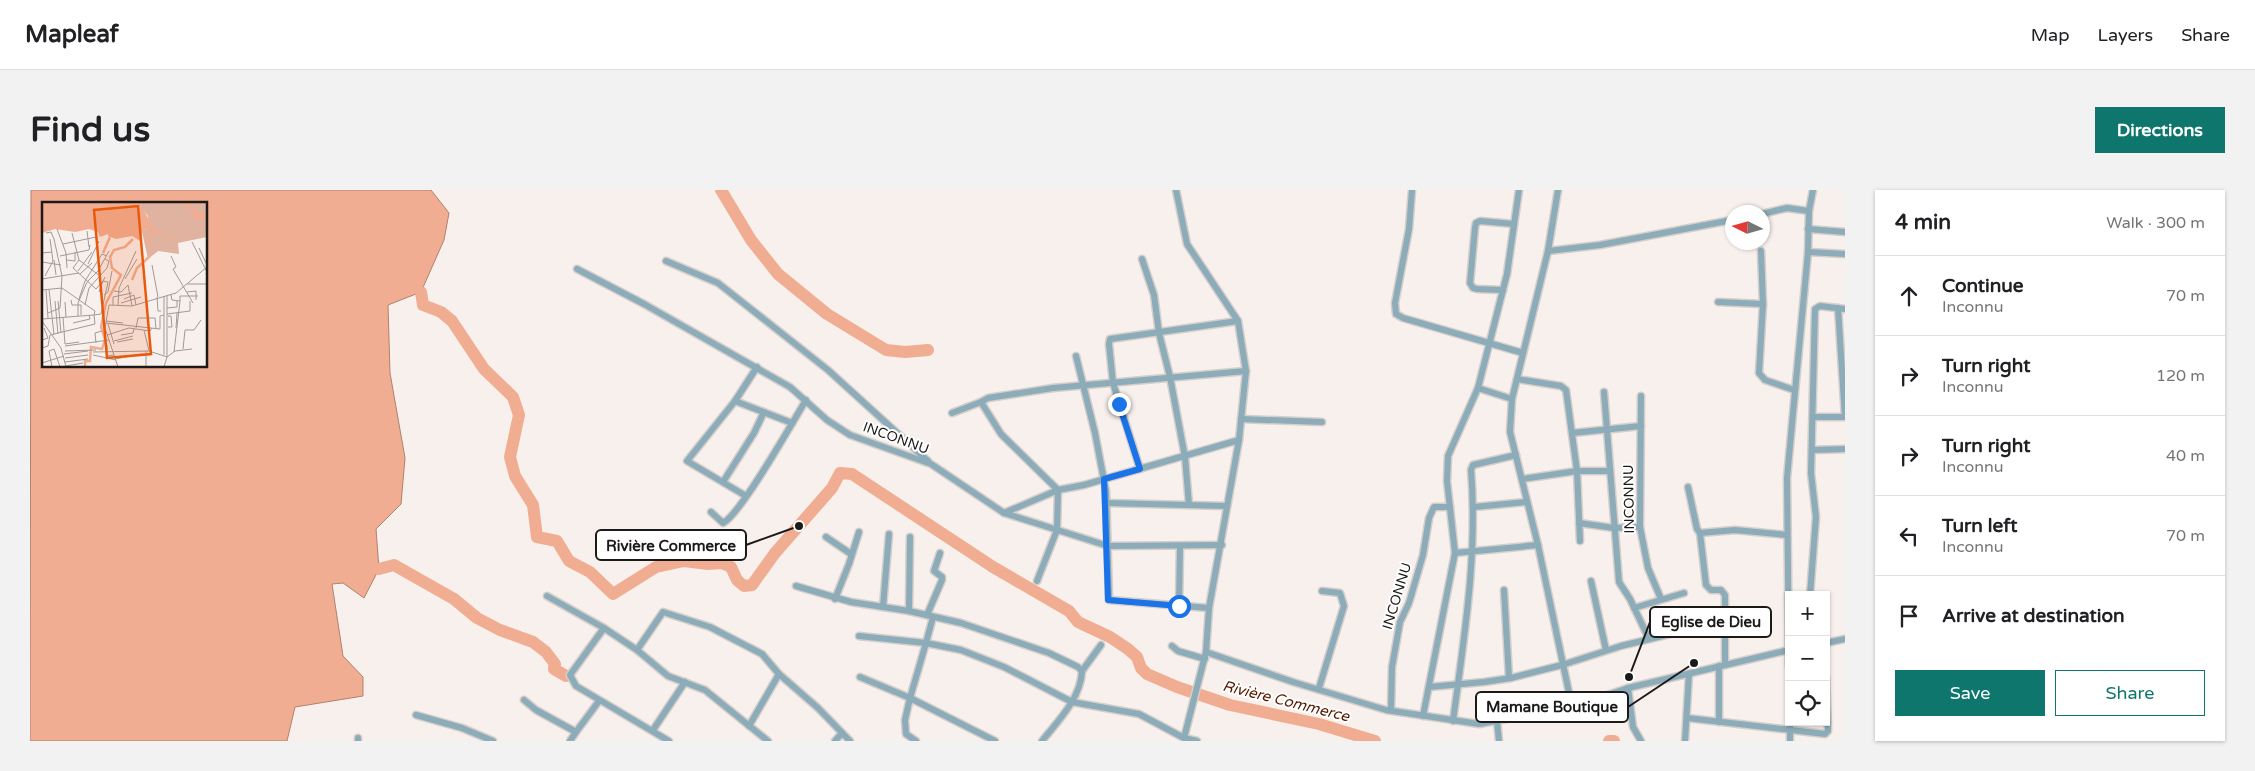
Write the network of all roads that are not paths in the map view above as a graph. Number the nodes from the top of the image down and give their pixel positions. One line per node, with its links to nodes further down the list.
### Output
1 (1176, 190): 23 (street)
2 (1412, 190): 25 (street)
3 (1519, 190): 9 (street)
4 (1558, 190): 12 (street)
5 (1813, 190): 6 (street)
6 (1809, 211): 7 (street); 10 (street)
7 (1770, 212)
8 (1725, 221): 12 (street)
9 (1514, 224): 19 (street); 19 (street)
10 (1808, 229): 11 (street); 14 (street)
11 (1845, 232)
12 (1548, 250): 26 (street)
13 (1761, 251): 21 (street)
14 (1808, 252): 15 (street); 35 (street)
15 (1845, 254)
16 (1142, 259): 24 (street)
17 (666, 261): 56 (street)
18 (578, 269): 28 (street, INCONNU)
19 (1503, 290): 25 (street)
20 (1718, 302): 21 (street)
21 (1763, 304): 35 (street)
22 (1841, 309): 44 (street); 44 (street)
23 (1238, 321): 24 (street); 29 (street)
24 (1159, 333): 30 (street); 32 (street)
25 (1489, 344): 26 (street); 34 (street)
26 (1523, 353): 31 (street)
27 (1076, 356): 33 (street)
28 (757, 367): 39 (street, INCONNU); 40 (street)
29 (1246, 371): 30 (street); 45 (street)
30 (1170, 377): 32 (street); 55 (street)
31 (1518, 379): 38 (street); 50 (street)
32 (1113, 383): 33 (street); 57 (street)
33 (1083, 386): 41 (street); 60 (street)
34 (1478, 388): 38 (street); 71 (street)
35 (1794, 390): 81 (street)
36 (1604, 392): 49 (street, INCONNU)
37 (1641, 396): 48 (street, INCONNU)
38 (1512, 399): 54 (street)
39 (806, 400): 47 (street); 56 (street, INCONNU)
40 (735, 401): 42 (street); 62 (street)
41 (981, 402): 43 (street); 64 (street)
42 (764, 412): 47 (street); 62 (street)
43 (952, 413)
44 (1813, 417): 52 (street)
45 (1241, 419): 46 (street); 51 (street)
46 (1322, 422)
47 (792, 423): 65 (street)
48 (1641, 426): 49 (street); 76 (street, INCONNU)
49 (1608, 430): 50 (street); 59 (street, INCONNU)
50 (1572, 433): 58 (street)
51 (1239, 440): 55 (street); 69 (street)
52 (1812, 450): 53 (street); 98 (street)
53 (1845, 450)
54 (1516, 455): 61 (street); 70 (street)
55 (1185, 457): 57 (street); 68 (street)
56 (931, 464): 73 (street, INCONNU)
57 (1140, 469): 60 (street)
58 (1577, 471): 59 (street, INCONNU); 61 (street); 74 (street)
59 (1610, 471): 75 (street, INCONNU)
60 (1104, 479): 64 (street); 67 (street)
61 (1522, 479): 66 (street)
62 (723, 482): 65 (street)
63 (1688, 487): 79 (street)
64 (1058, 490): 73 (street); 77 (street)
65 (746, 496): 72 (street)
66 (1527, 502): 70 (street); 86 (street)
67 (1107, 503): 68 (street); 87 (street)
68 (1189, 505): 69 (street)
69 (1227, 506): 85 (street)
70 (1474, 506): 89 (street)
71 (1450, 507): 90 (street); 141 (street, INCONNU)
72 (711, 512)
73 (1004, 513): 77 (street, INCONNU)
74 (1579, 523): 75 (street); 84 (street)
75 (1614, 528): 76 (street); 106 (street, INCONNU)
76 (1640, 528): 102 (street, INCONNU)
77 (1057, 530): 87 (street, INCONNU); 93 (street)
78 (859, 532): 91 (street)
79 (1700, 533): 81 (street); 124 (street)
80 (889, 534): 104 (street)
81 (1787, 535): 112 (street)
82 (910, 536): 107 (street)
83 (826, 537): 91 (street)
84 (1580, 541)
85 (1222, 545): 88 (street, INCONNU); 105 (street)
86 (1538, 545): 89 (street); 123 (street)
87 (1108, 546): 88 (street, INCONNU); 103 (street)
88 (1180, 546): 103 (street)
89 (1474, 551): 90 (street); 132 (street)
90 (1455, 553): 133 (street)
91 (851, 554): 101 (street)
92 (940, 554): 108 (street)
93 (1037, 581)
94 (1591, 581): 120 (street)
95 (796, 586): 101 (street)
96 (1504, 590): 129 (street)
97 (1322, 591): 134 (street)
98 (1810, 591)
99 (1684, 593): 102 (street)
100 (547, 596): 109 (street)
101 (835, 599): 104 (street)
102 (1661, 599): 106 (street)
103 (1179, 606): 105 (street)
104 (883, 607): 107 (street)
105 (1209, 608): 122 (street)
106 (1634, 608): 113 (street, INCONNU)
107 (909, 611): 108 (street)
108 (930, 616): 115 (street); 125 (street)
109 (604, 628): 119 (street); 139 (street)
110 (1683, 631): 113 (street)
111 (859, 636): 115 (street)
112 (1789, 636)
113 (1649, 639): 120 (street)
114 (1845, 639): 116 (street)
115 (926, 642): 136 (street); 138 (street)
116 (1830, 642)
117 (1101, 645): 125 (street)
118 (1172, 646): 122 (street)
119 (637, 650): 126 (street); 131 (street)
120 (1606, 650): 123 (street)
121 (1785, 651): 124 (street)
122 (1206, 656): 134 (street); 154 (street)
123 (1562, 665): 129 (street); 140 (street)
124 (1722, 666): 127 (street); 147 (street)
125 (1082, 671): 138 (street)
126 (779, 674): 148 (street); 152 (street)
127 (1689, 674): 135 (street); 144 (street)
128 (860, 677): 136 (street)
129 (1509, 678): 132 (street)
130 (1826, 681): 153 (street)
131 (684, 682): 148 (street); 150 (street)
132 (1458, 684): 133 (street); 145 (street)
133 (1429, 687): 143 (street)
134 (1319, 688): 141 (street)
135 (1628, 688): 140 (street); 166 (street)
136 (910, 698): 161 (street); 162 (street)
137 (524, 700): 151 (street)
138 (1070, 700): 154 (street); 163 (street)
139 (599, 701): 150 (street); 151 (street)
140 (1572, 707): 146 (street)
141 (1391, 710): 143 (street)
142 (416, 715): 155 (street)
143 (1424, 716): 145 (street)
144 (1687, 718): 147 (street); 167 (street)
145 (1453, 721): 146 (street)
146 (1497, 722): 165 (street)
147 (1719, 722): 153 (street)
148 (749, 726): 158 (street)
149 (1790, 726): 153 (street)
150 (652, 730): 157 (street)
151 (576, 732): 156 (street)
152 (842, 732): 159 (street); 160 (street)
153 (1790, 732): 168 (street)
154 (1184, 738): 164 (street)
155 (493, 741)
156 (570, 741)
157 (669, 741)
158 (768, 741)
159 (834, 741)
160 (850, 741)
161 (916, 741)
162 (995, 741)
163 (1042, 741)
164 (1197, 741)
165 (1499, 741)
166 (1641, 741)
167 (1685, 741)
168 (1790, 741)

